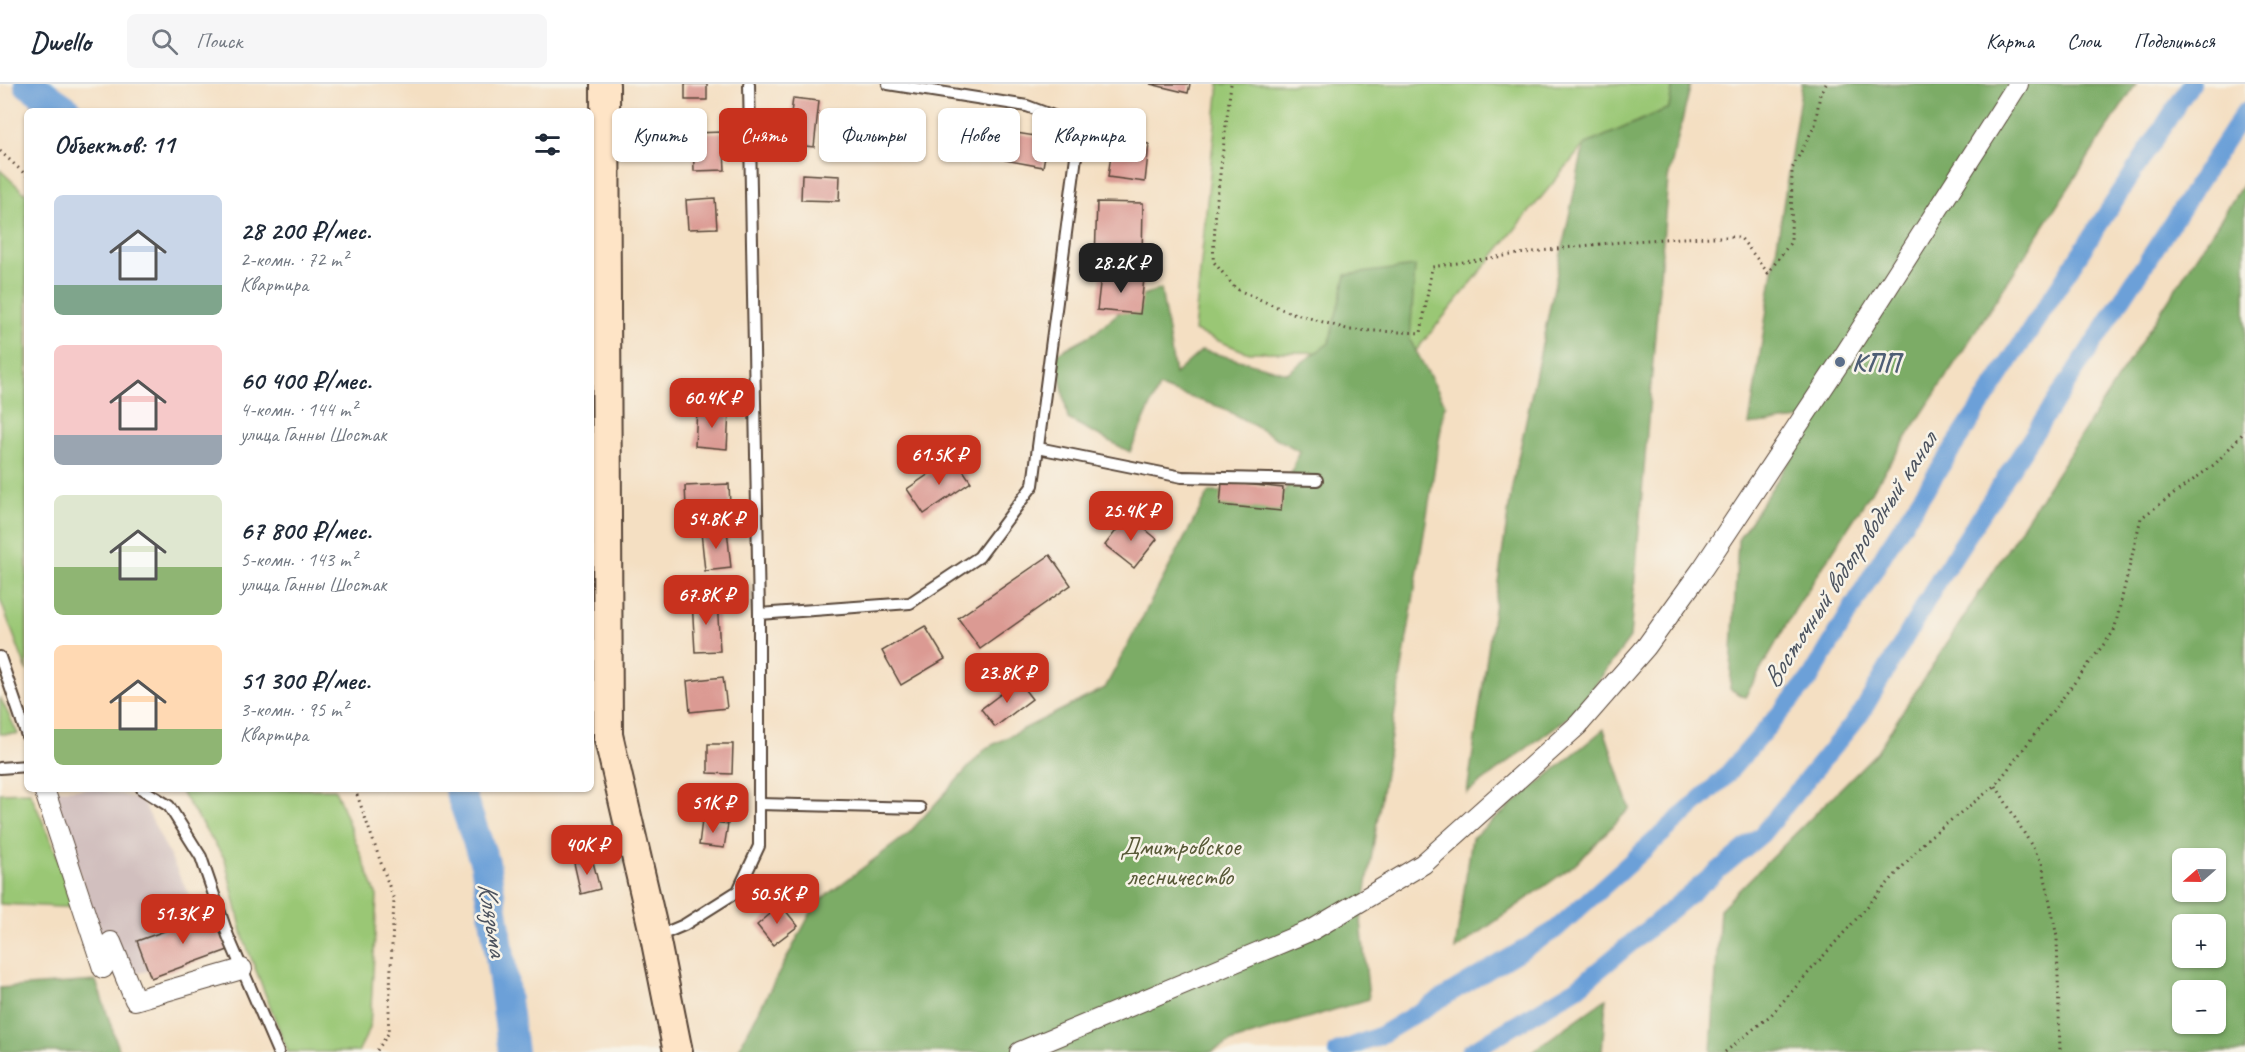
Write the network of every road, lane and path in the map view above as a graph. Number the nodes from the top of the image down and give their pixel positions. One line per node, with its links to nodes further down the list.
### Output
1 (605, 84): 23 (main road)
2 (749, 84): 12 (lane)
3 (888, 84): 10 (lane)
4 (1231, 84): 5 (path)
5 (1826, 84)
6 (2018, 84): 30 (street)
7 (0, 151): 8 (path)
8 (24, 173)
9 (2245, 431): 17 (path)
10 (1038, 448): 11 (lane); 12 (lane)
11 (1317, 480)
12 (759, 614): 21 (lane)
13 (0, 657): 14 (lane)
14 (24, 727)
15 (24, 766): 16 (lane)
16 (0, 768)
17 (1995, 786): 31 (path); 32 (path)
18 (45, 792): 25 (street)
19 (147, 792): 26 (lane)
20 (356, 792): 28 (path)
21 (759, 804): 22 (lane); 23 (lane)
22 (920, 807)
23 (655, 937): 29 (main road)
24 (111, 942): 26 (street)
25 (103, 968)
26 (242, 969): 27 (lane)
27 (278, 1052)
28 (376, 1052)
29 (678, 1052)
30 (1020, 1052)
31 (1725, 1052)
32 (2060, 1052)

